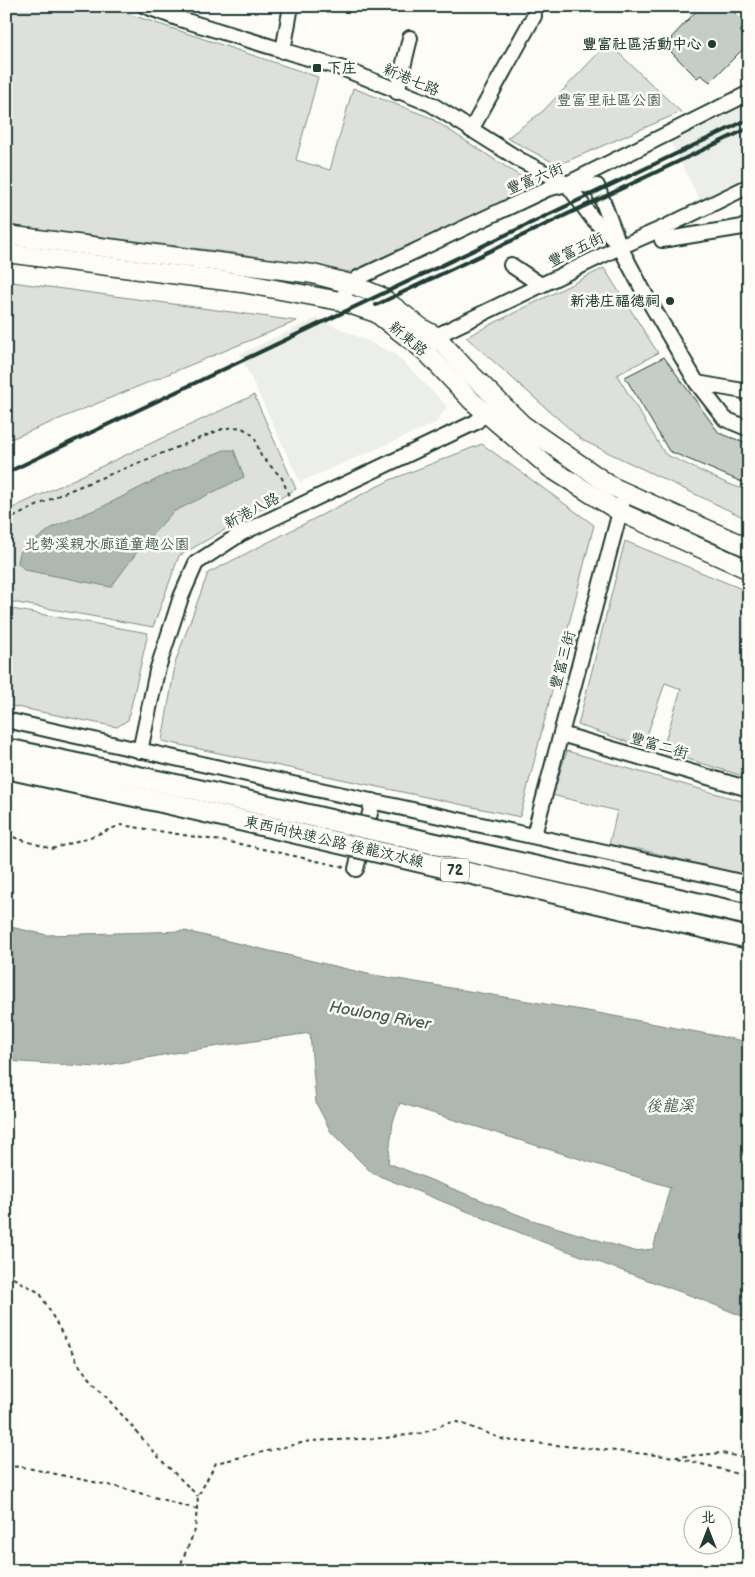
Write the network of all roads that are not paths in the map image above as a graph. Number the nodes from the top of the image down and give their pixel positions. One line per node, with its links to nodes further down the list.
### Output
1 (145, 6): 5 (street, 新港七路)
2 (292, 6): 5 (street)
3 (534, 16): 8 (street)
4 (410, 38): 6 (street)
5 (283, 51): 6 (street, 新港七路)
6 (397, 92): 8 (street, 新港七路)
7 (749, 94): 9 (street, 豐富六街)
8 (472, 130): 9 (street, 新港七路)
9 (567, 184): 14 (street, 新港七路); 14 (street, 新港七路); 17 (street, 豐富六街)
10 (749, 186): 12 (street, 豐富五街)
11 (749, 226): 12 (street)
12 (661, 229): 14 (street, 豐富五街)
13 (6, 235): 17 (main road, 新東路)
14 (620, 247): 18 (street, 豐富五街); 22 (street, 新港七路)
15 (6, 253): 19 (main road, 新東路)
16 (511, 265): 18 (street)
17 (351, 284): 19 (street, 豐富六街); 20 (main road, 新東路)
18 (541, 285): 20 (street, 豐富五街)
19 (340, 301): 21 (main road, 新東路)
20 (436, 336): 21 (street); 24 (main road, 新東路)
21 (426, 352): 25 (main road, 新東路)
22 (697, 383): 23 (street); 26 (street, 新港七路)
23 (749, 392)
24 (498, 400): 25 (street, 新港八路); 27 (main road, 新東路)
25 (486, 413): 28 (main road, 新東路); 35 (street, 新港八路)
26 (749, 429)
27 (625, 493): 28 (street, 豐富三街); 29 (main road, 新東路)
28 (620, 512): 30 (main road, 新東路); 32 (street, 豐富三街)
29 (749, 548)
30 (749, 570)
31 (6, 720): 35 (street)
32 (560, 734): 38 (street, 豐富二街); 41 (street, 豐富三街)
33 (6, 739): 37 (highway)
34 (6, 749): 37 (highway, 東西向快速公路 後龍汶水線 / 72)
35 (140, 751): 40 (street)
36 (6, 768): 39 (highway, 東西向快速公路 後龍汶水線 / 72)
37 (125, 774): 39 (highway, 東西向快速公路 後龍汶水線 / 72)
38 (749, 789)
39 (165, 792): 46 (highway, 東西向快速公路 後龍汶水線 / 72, bridge); 47 (highway, 東西向快速公路 後龍汶水線 / 72, bridge)
40 (373, 801): 41 (street); 43 (street)
41 (534, 835): 42 (street)
42 (589, 848): 44 (street); 45 (street)
43 (356, 869)
44 (749, 884)
45 (749, 893)
46 (749, 915)
47 (749, 938)

